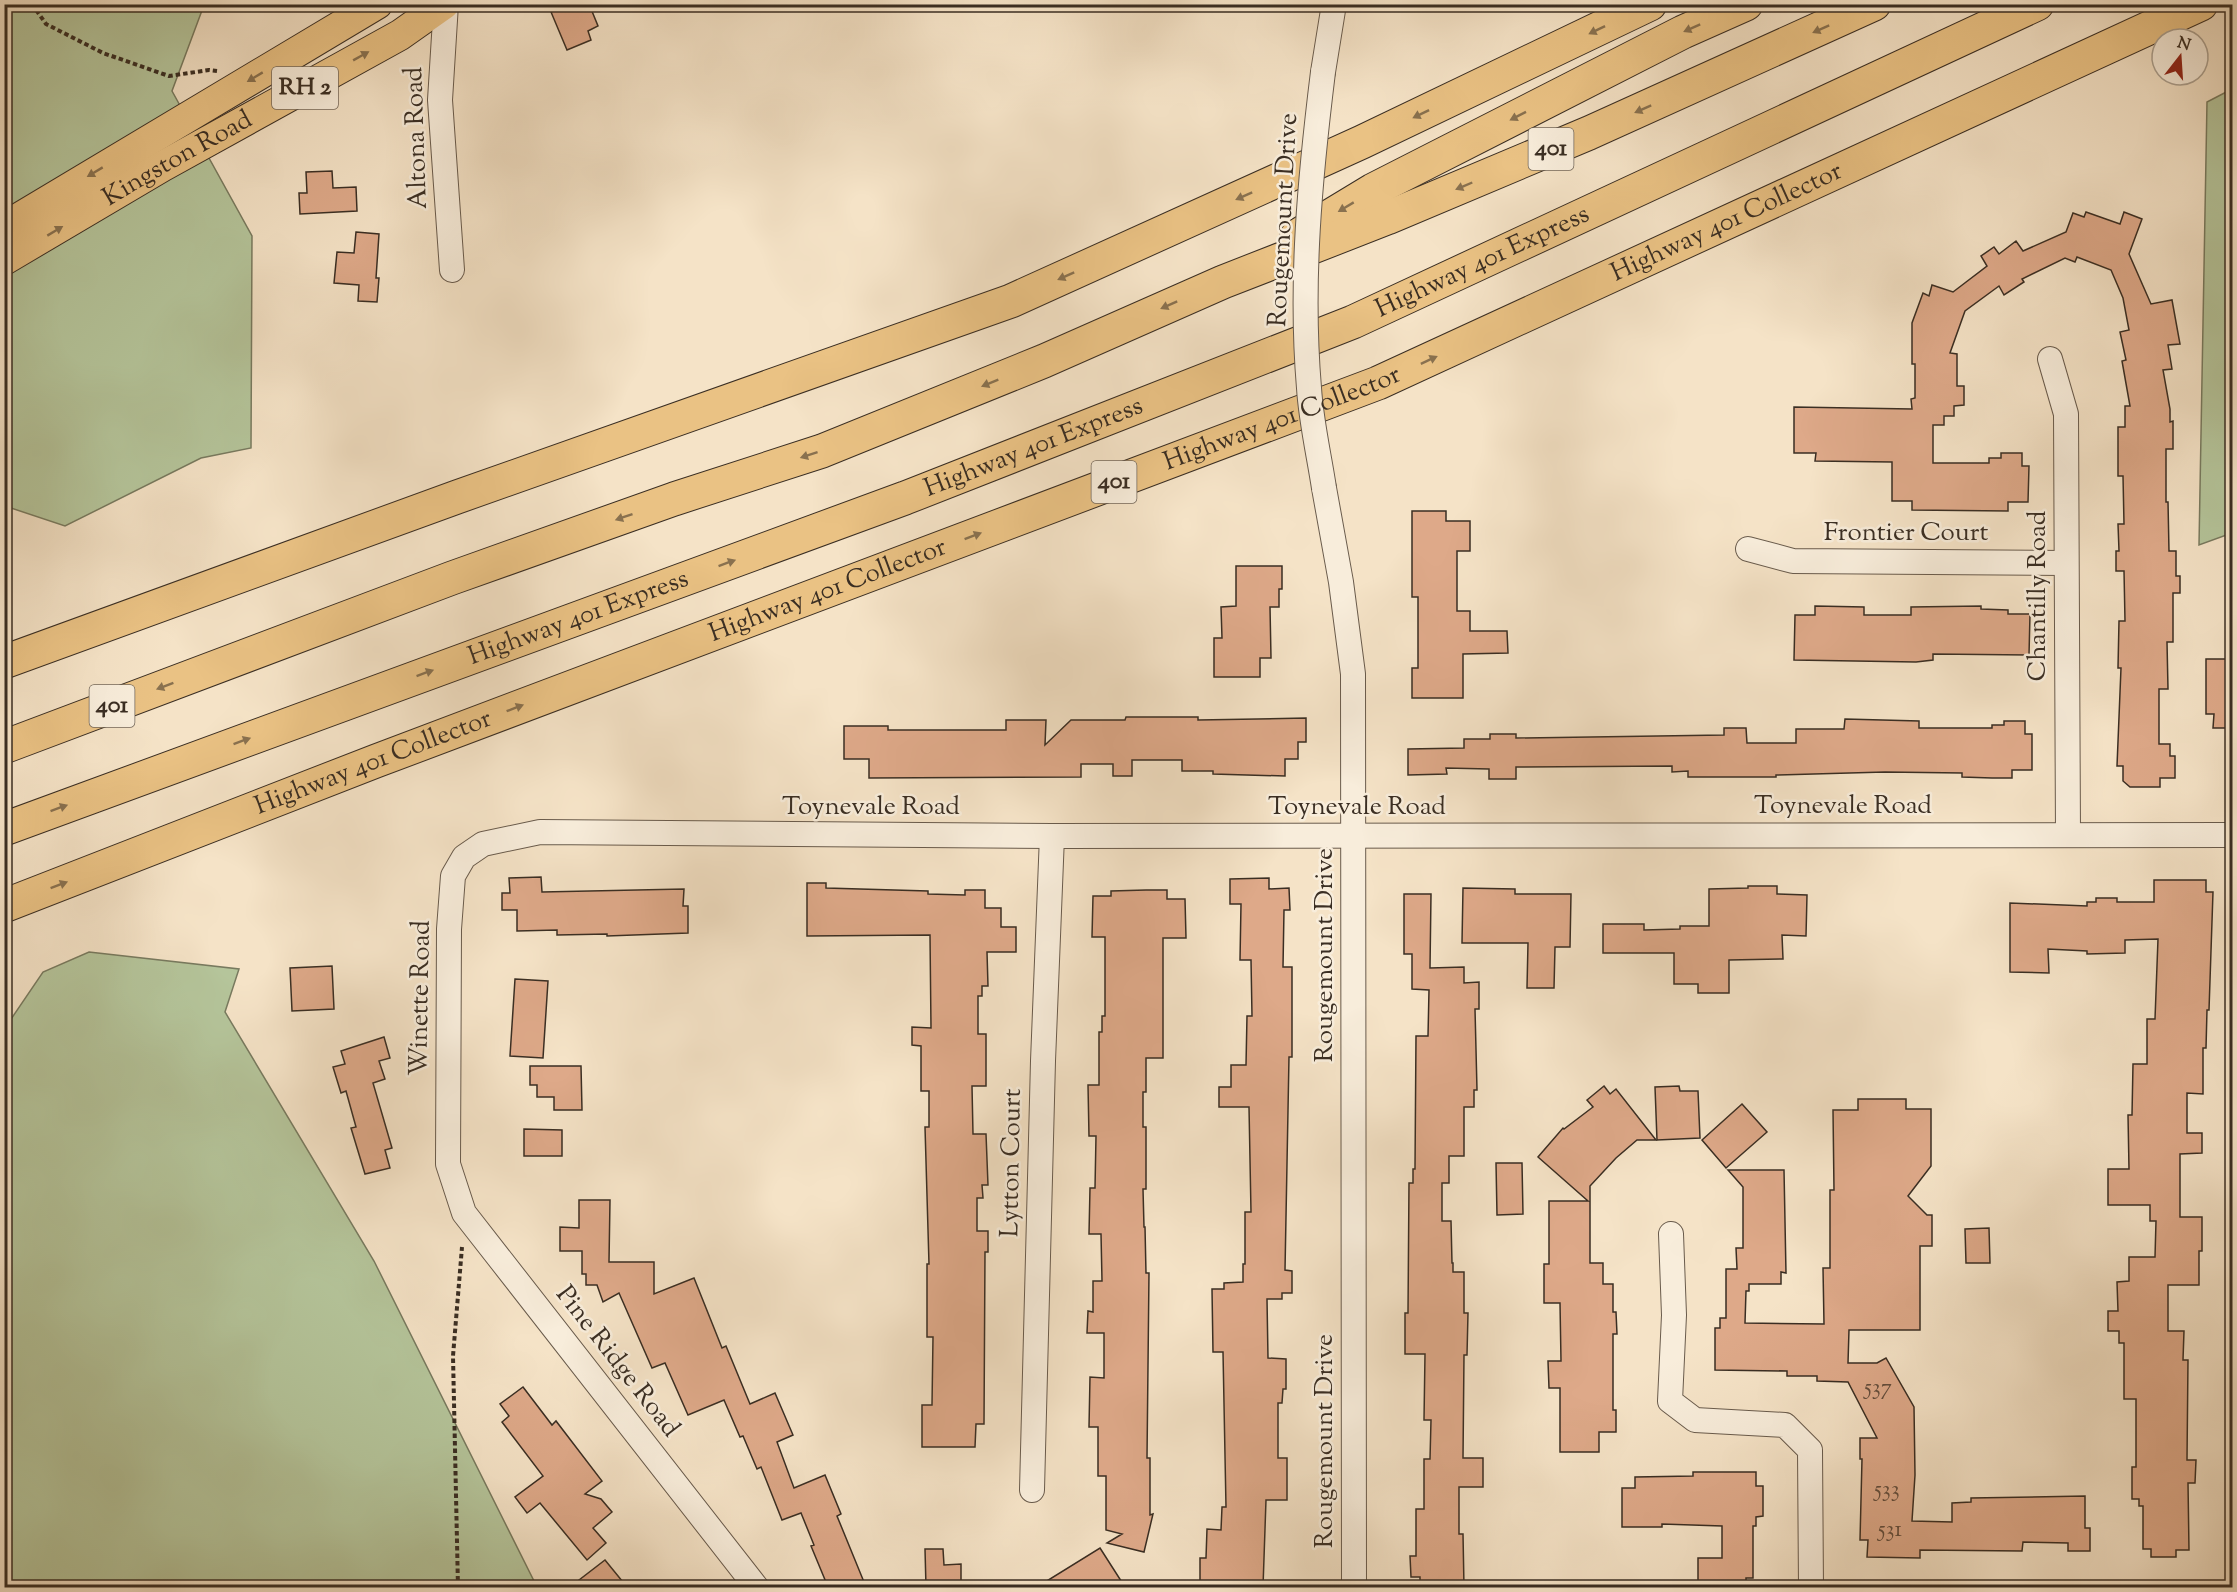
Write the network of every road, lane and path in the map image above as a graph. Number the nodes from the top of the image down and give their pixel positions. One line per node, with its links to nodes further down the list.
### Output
1 (32, 4): 10 (path)
2 (377, 4): 11 (main road, Kingston Road / RH 2, one-way to 11)
3 (445, 4): 12 (main road, Kingston Road / RH 2, one-way to 3); 13 (street, Altona Road)
4 (1334, 4): 21 (street, Rougemount Drive, bridge)
5 (1650, 4): 18 (highway, one-way to 18)
6 (1746, 4): 14 (highway, one-way to 14)
7 (1874, 4): 14 (highway, 401, one-way to 14)
8 (2037, 4): 20 (highway, Highway 401 Express / 401, one-way to 8)
9 (2201, 4): 26 (highway, Highway 401 Collector / 401, one-way to 9)
10 (219, 71)
11 (4, 227)
12 (4, 260)
13 (452, 270)
14 (1222, 282): 19 (highway, 401, one-way to 19)
15 (2050, 359): 17 (street, Chantilly Road)
16 (1748, 549): 17 (street, Frontier Court)
17 (2066, 563): 22 (street, Chantilly Road)
18 (4, 662)
19 (4, 747)
20 (4, 829)
21 (1354, 835): 22 (street, Toynevale Road); 24 (street, Toynevale Road); 33 (street, Rougemount Drive)
22 (2067, 835): 23 (street, Toynevale Road)
23 (2232, 835)
24 (1052, 836): 25 (street, Toynevale Road); 30 (street, Lytton Court)
25 (483, 844): 27 (street, Winette Road)
26 (4, 906)
27 (448, 1164): 28 (street, Pine Ridge Road)
28 (464, 1213): 31 (path); 32 (street, Pine Ridge Road)
29 (1671, 1233): 34 (street)
30 (1032, 1490)
31 (458, 1587)
32 (757, 1587)
33 (1354, 1587)
34 (1811, 1587)

